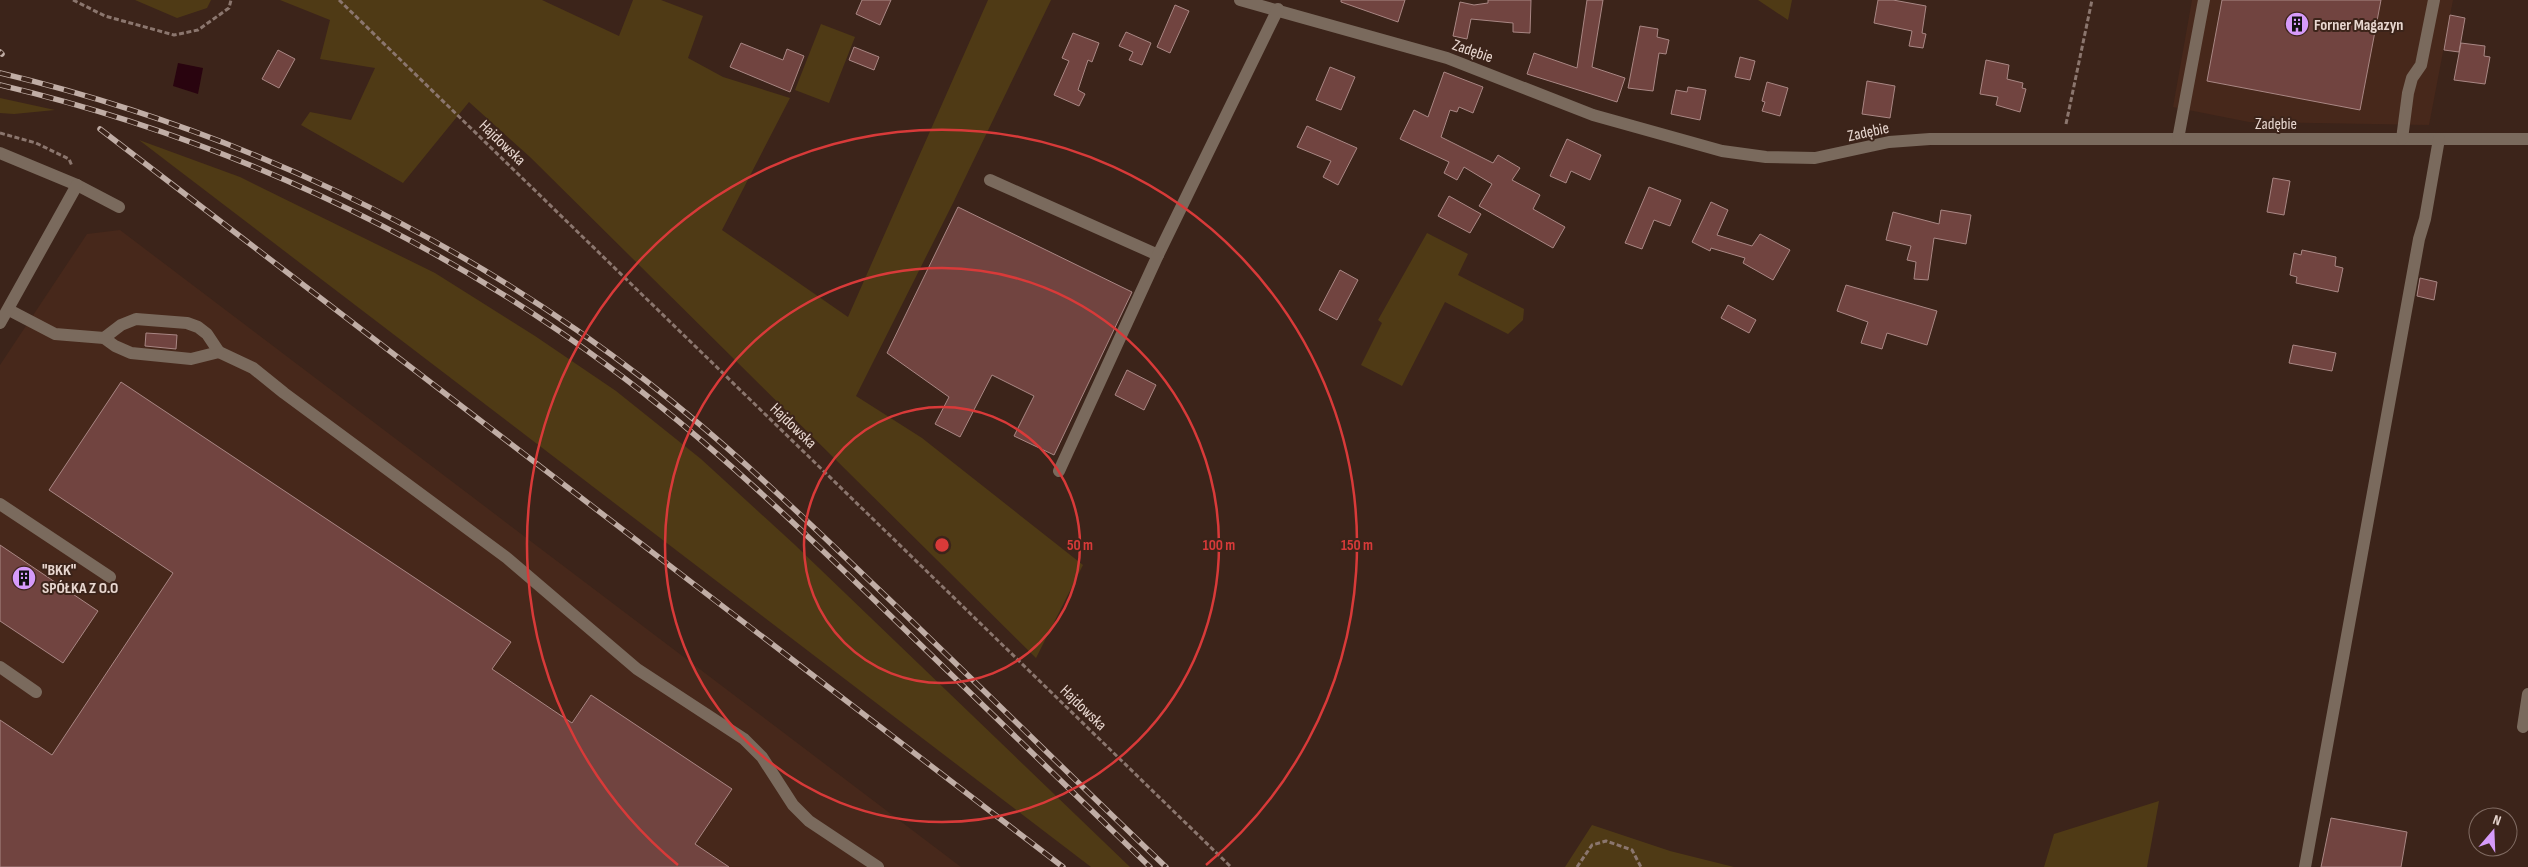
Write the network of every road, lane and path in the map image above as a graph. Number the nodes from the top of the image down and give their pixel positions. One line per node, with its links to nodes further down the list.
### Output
1 (73, 0): 2 (path)
2 (230, 0)
3 (339, 0): 32 (path, Hajdowska)
4 (1240, 0): 8 (street, Zadębie)
5 (2092, 0): 10 (path)
6 (2204, 0): 11 (street)
7 (2434, 0): 12 (street)
8 (1278, 9): 10 (street, Zadębie); 19 (street)
9 (0, 133): 17 (path)
10 (2064, 139): 11 (street, Zadębie)
11 (2178, 139): 12 (street, Zadębie)
12 (2402, 139): 13 (street, Zadębie)
13 (2439, 139): 14 (street, Zadębie); 35 (street)
14 (2528, 139)
15 (0, 153): 17 (street)
16 (990, 180): 19 (street)
17 (77, 185): 18 (street); 20 (street)
18 (119, 207)
19 (1158, 256): 24 (street)
20 (9, 310): 21 (street); 22 (street)
21 (0, 323)
22 (104, 338): 23 (street); 23 (street)
23 (219, 352): 31 (street)
24 (1059, 471)
25 (0, 504): 26 (street)
26 (110, 577)
27 (0, 668): 28 (street)
28 (36, 692)
29 (2528, 694): 30 (street)
30 (2523, 726)
31 (878, 867)
32 (1231, 867)
33 (1577, 867): 34 (path)
34 (1641, 867)
35 (2306, 867)

